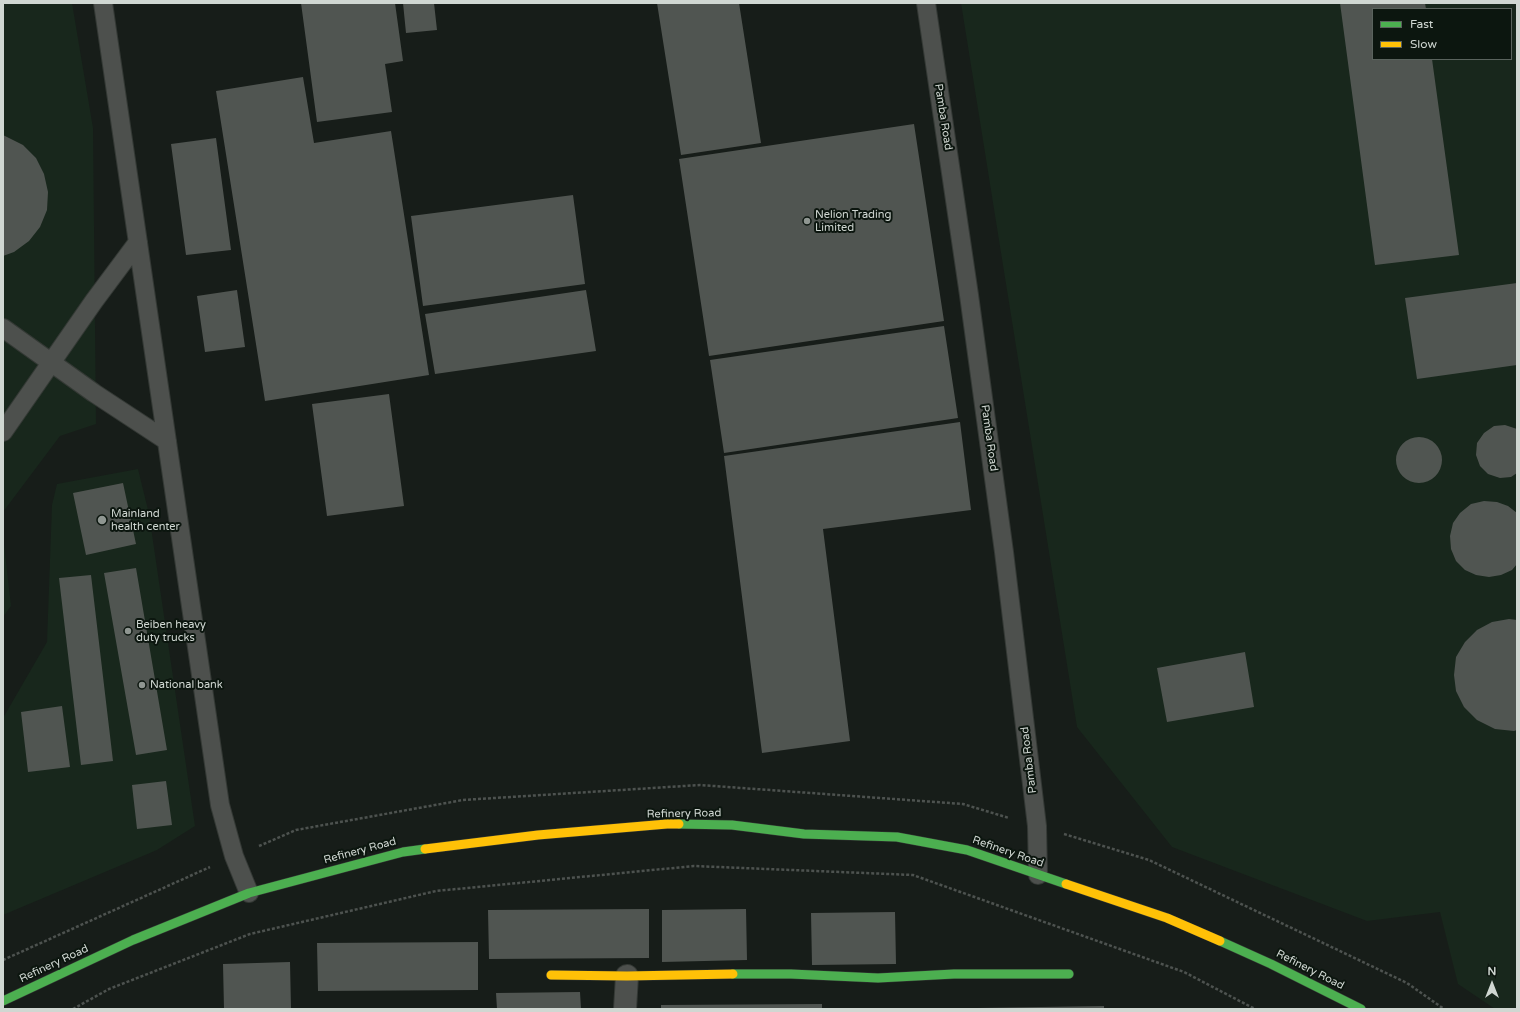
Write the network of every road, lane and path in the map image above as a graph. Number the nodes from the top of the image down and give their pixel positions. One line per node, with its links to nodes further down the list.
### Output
1 (103, 3): 3 (lane)
2 (926, 3): 8 (lane, Pamba Road)
3 (138, 242): 5 (lane); 7 (lane)
4 (3, 328): 5 (lane)
5 (52, 362): 6 (lane); 7 (lane)
6 (3, 432)
7 (167, 441): 9 (lane)
8 (1038, 875): 9 (main road, Refinery Road); 17 (main road, Refinery Road)
9 (249, 893): 13 (main road, Refinery Road)
10 (1069, 974): 12 (main road)
11 (551, 975): 12 (main road)
12 (627, 976): 15 (street)
13 (3, 1001)
14 (73, 1009): 16 (path)
15 (625, 1009)
16 (1255, 1009)
17 (1361, 1009)

